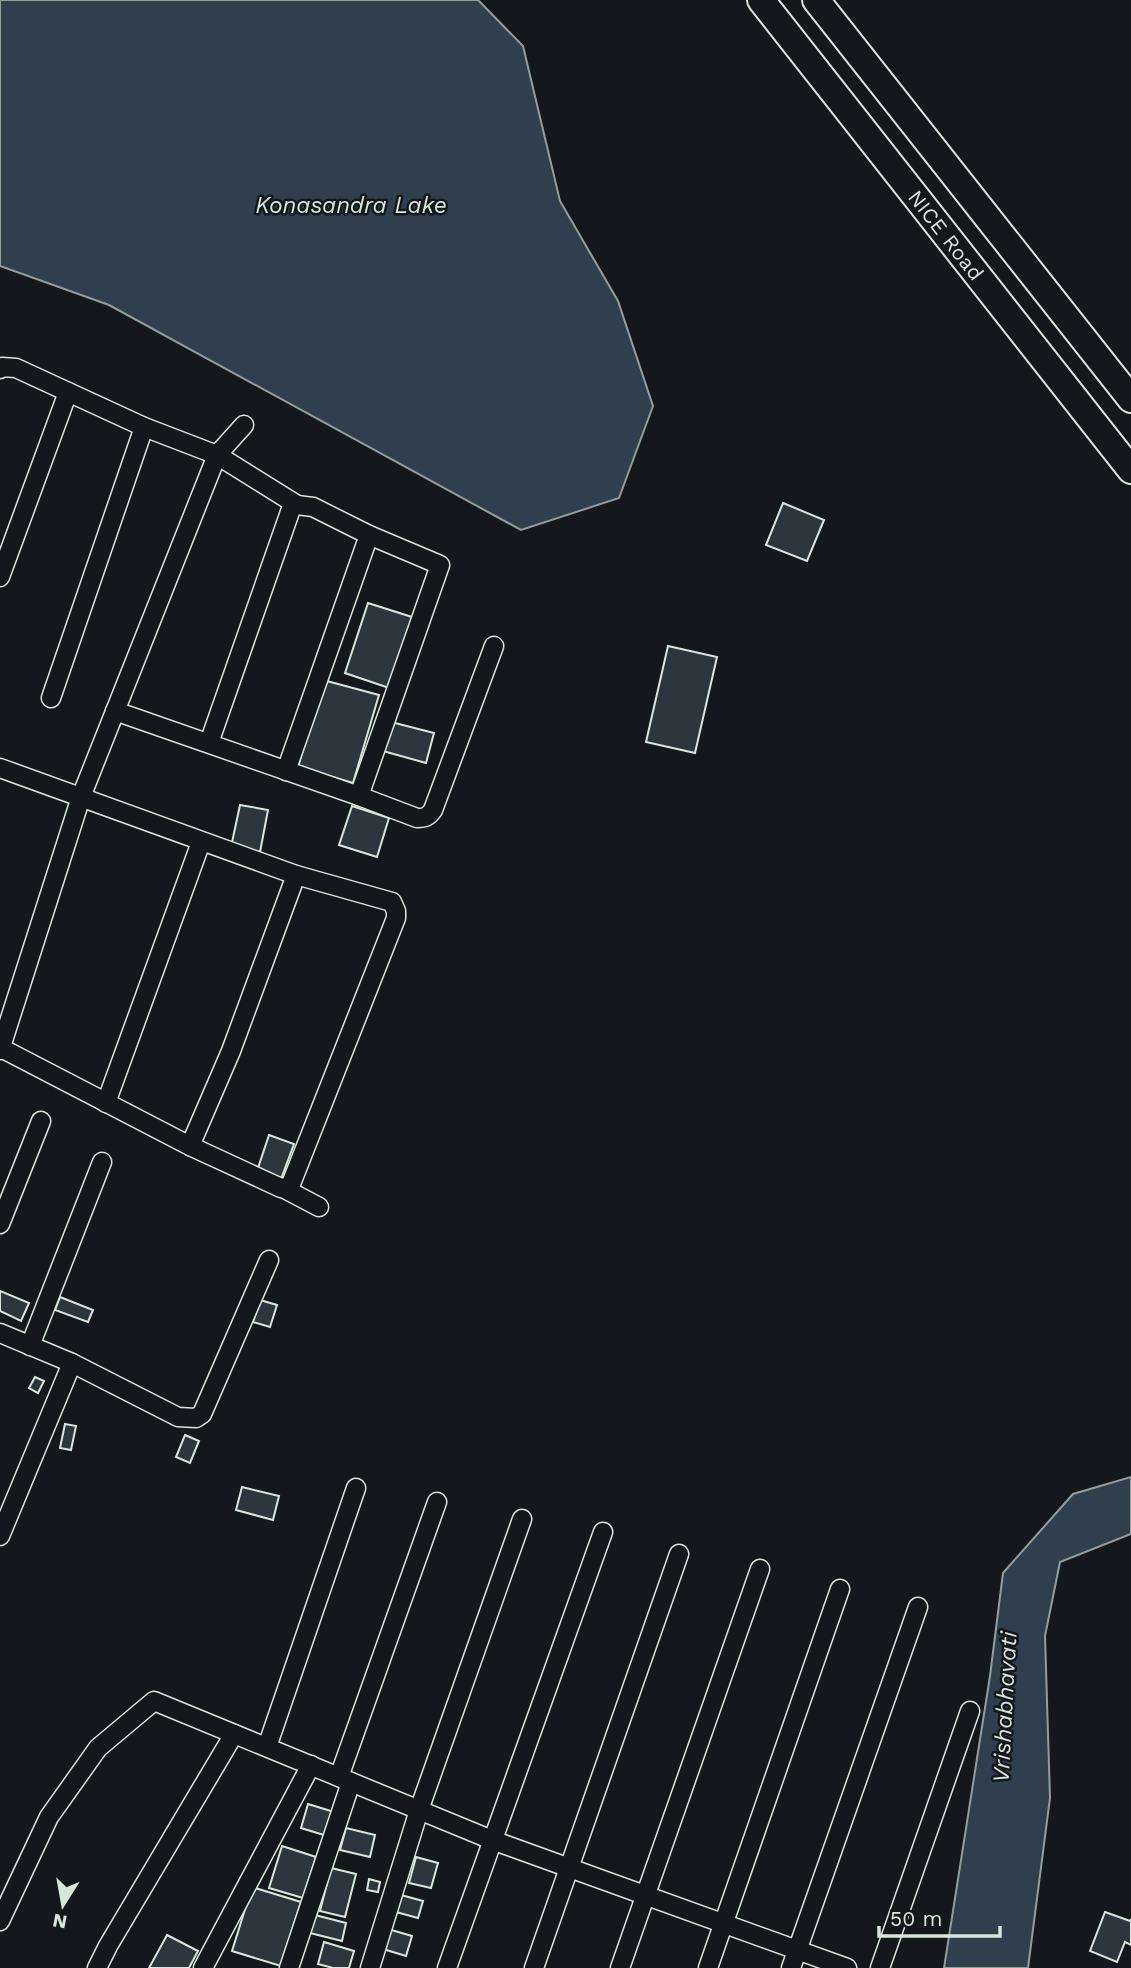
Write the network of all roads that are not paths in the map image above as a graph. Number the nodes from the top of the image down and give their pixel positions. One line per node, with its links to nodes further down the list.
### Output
1 (761, 0): 9 (highway, NICE Road)
2 (816, 0): 5 (highway, NICE Road)
3 (0, 369): 4 (street)
4 (68, 392): 7 (street); 12 (street)
5 (1131, 399)
6 (244, 425): 8 (street)
7 (144, 427): 8 (street); 14 (street)
8 (217, 456): 10 (street); 15 (street)
9 (1131, 470)
10 (297, 505): 11 (street); 16 (street)
11 (369, 535): 18 (street); 19 (street)
12 (0, 578)
13 (494, 646): 19 (street)
14 (51, 698)
15 (115, 711): 16 (street); 20 (street)
16 (209, 743): 18 (street)
17 (0, 768): 20 (street)
18 (286, 771): 19 (street)
19 (359, 796)
20 (81, 797): 21 (street); 23 (street)
21 (201, 842): 22 (street); 24 (street)
22 (296, 874): 26 (street); 28 (street)
23 (0, 1049): 24 (street)
24 (106, 1103): 26 (street)
25 (41, 1122): 30 (street)
26 (190, 1146): 28 (street)
27 (102, 1162): 33 (street)
28 (283, 1188): 29 (street)
29 (319, 1207)
30 (0, 1224)
31 (269, 1260): 34 (street)
32 (0, 1333): 33 (street)
33 (30, 1346): 34 (street)
34 (72, 1363): 39 (street)
35 (356, 1488): 46 (street)
36 (437, 1502): 48 (street)
37 (522, 1518): 49 (street)
38 (603, 1532): 50 (street)
39 (0, 1536)
40 (679, 1554): 51 (street)
41 (760, 1569): 52 (street)
42 (840, 1589): 54 (street)
43 (918, 1607): 55 (street)
44 (970, 1711): 66 (street)
45 (234, 1734): 46 (street); 53 (street); 56 (street)
46 (267, 1747): 47 (street)
47 (311, 1765): 48 (street); 57 (street)
48 (345, 1779): 49 (street); 58 (street)
49 (419, 1810): 50 (street); 59 (street)
50 (492, 1840): 51 (street); 60 (street)
51 (569, 1868): 52 (street); 61 (street)
52 (646, 1895): 54 (street); 62 (street)
53 (0, 1921)
54 (724, 1924): 55 (street); 63 (street)
55 (798, 1950): 64 (street); 65 (street)
56 (97, 1968)
57 (204, 1968)
58 (289, 1968)
59 (370, 1968)
60 (447, 1968)
61 (534, 1968)
62 (620, 1968)
63 (708, 1968)
64 (792, 1968)
65 (847, 1968)
66 (880, 1968)

